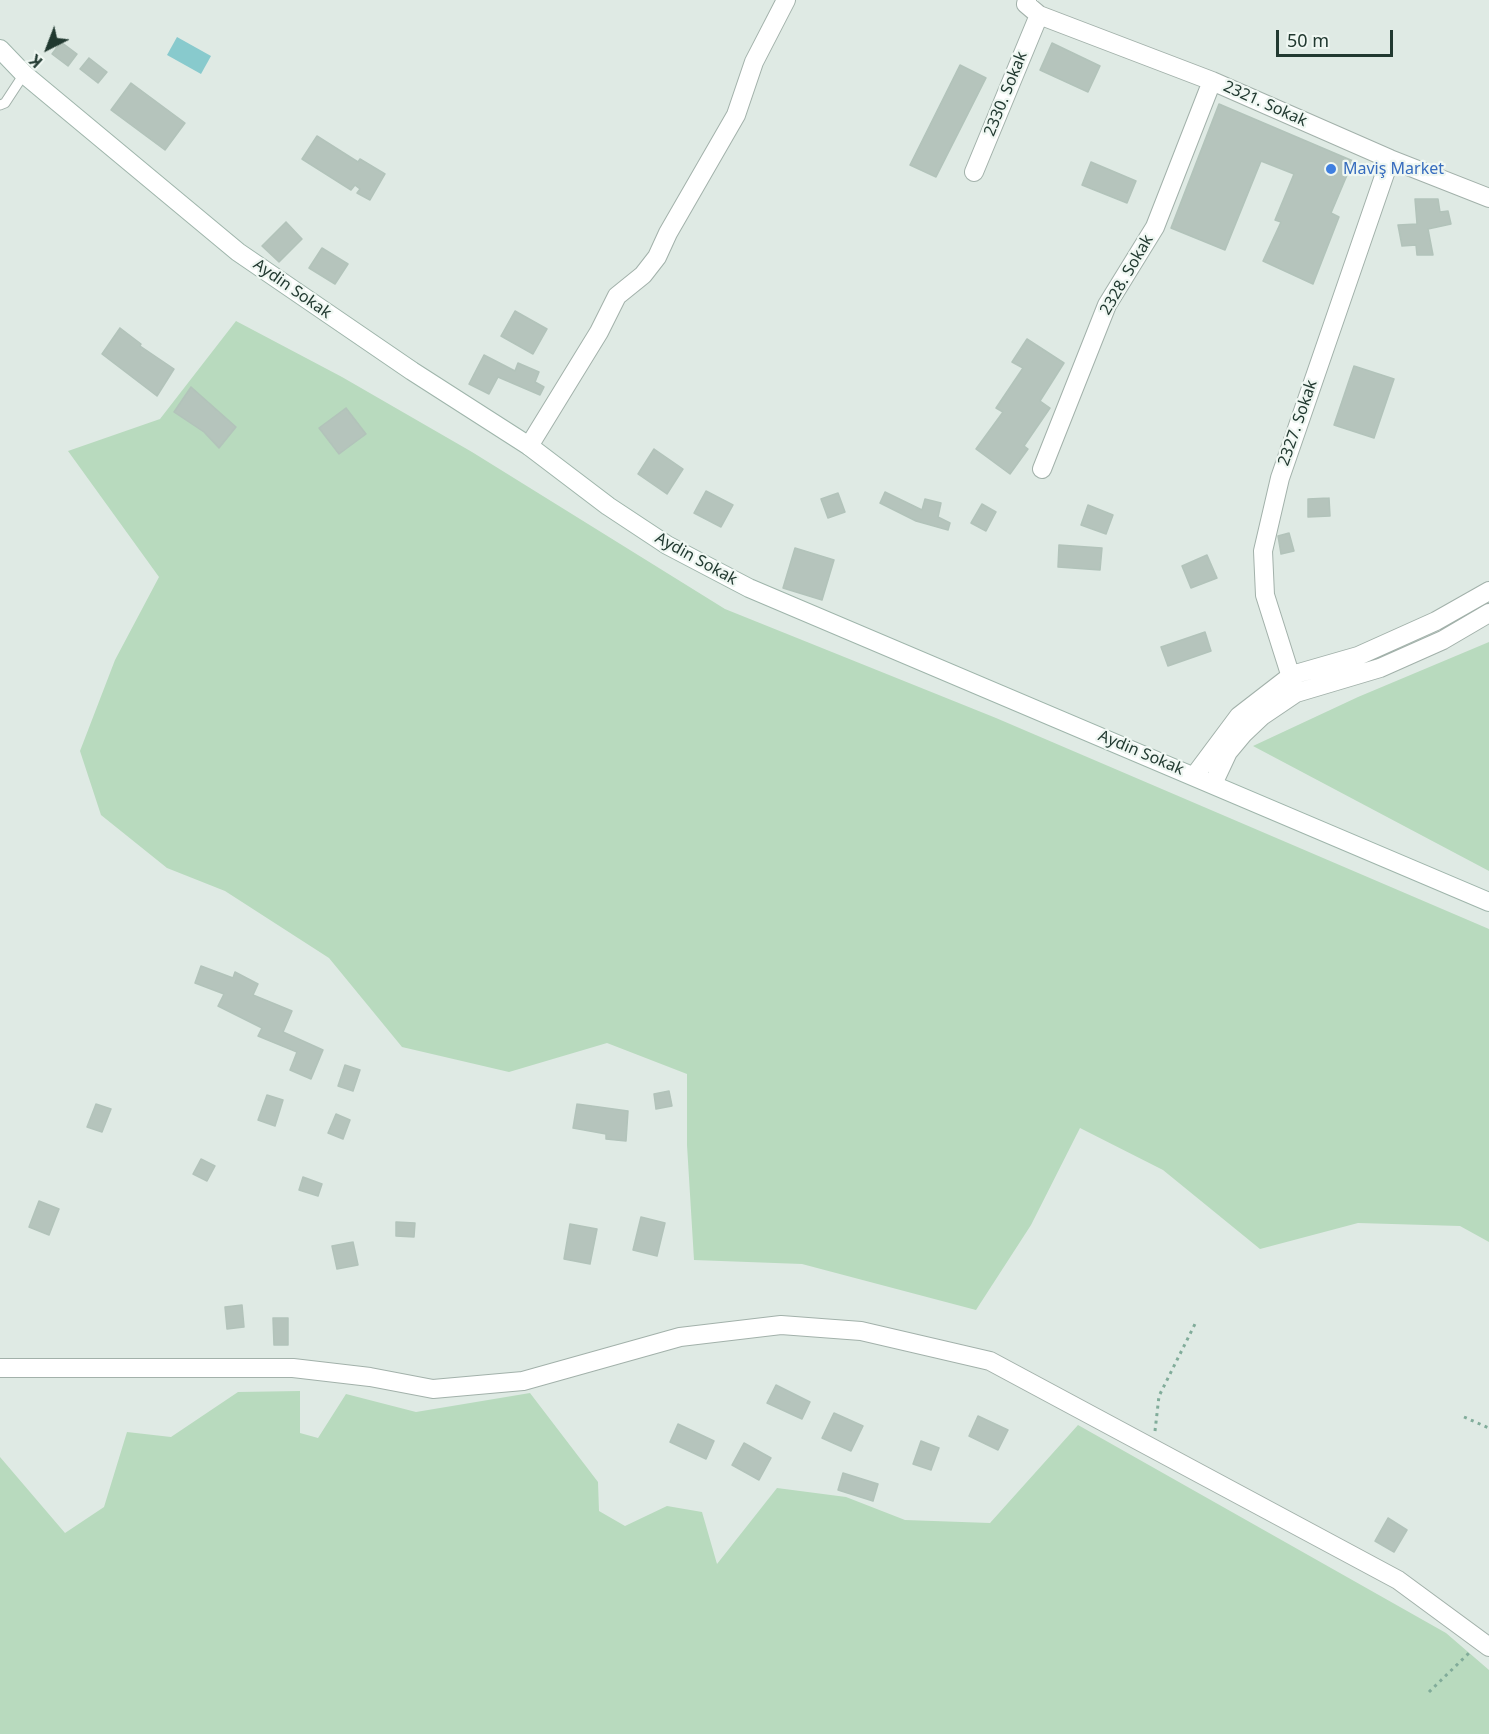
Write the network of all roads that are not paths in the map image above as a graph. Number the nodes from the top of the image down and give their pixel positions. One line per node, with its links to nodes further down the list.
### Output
1 (786, 0): 11 (street)
2 (1027, 0): 3 (street)
3 (1039, 15): 6 (street, 2321. Sokak); 9 (street, 2330. Sokak)
4 (0, 50): 5 (street, Aydin Sokak)
5 (24, 74): 7 (lane); 11 (street, Aydin Sokak)
6 (1212, 81): 8 (street, 2321. Sokak); 12 (street, 2328. Sokak)
7 (0, 105)
8 (1390, 159): 10 (street, 2321. Sokak); 15 (street, 2327. Sokak)
9 (974, 172)
10 (1489, 198)
11 (529, 446): 17 (street, Aydin Sokak)
12 (1042, 469)
13 (1489, 591): 15 (street)
14 (1489, 614): 16 (street)
15 (1292, 675): 16 (street, 2327. Sokak); 17 (street)
16 (1296, 693): 18 (street)
17 (1195, 775): 18 (street, Aydin Sokak)
18 (1214, 784): 19 (street, Aydin Sokak)
19 (1489, 902)
20 (0, 1368): 21 (street)
21 (1485, 1644)

